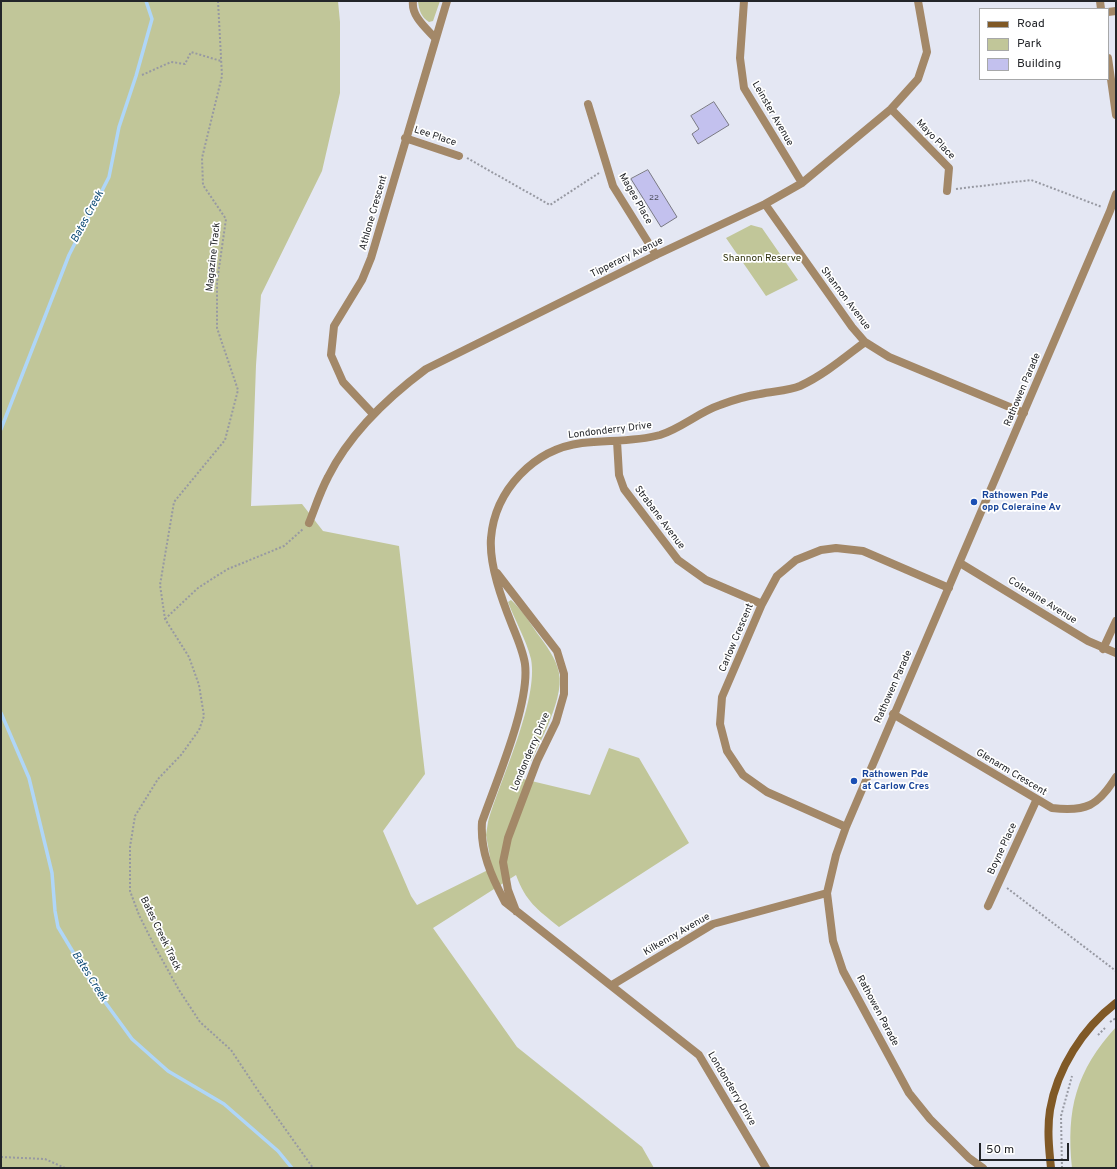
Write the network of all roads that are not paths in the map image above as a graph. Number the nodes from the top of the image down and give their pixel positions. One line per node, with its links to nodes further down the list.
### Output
1 (413, 1): 5 (street)
2 (447, 1): 5 (street, Athlone Crescent)
3 (744, 1): 12 (street, Leinster Avenue)
4 (918, 1): 8 (street, Tipperary Avenue)
5 (435, 38): 10 (street, Athlone Crescent)
6 (1109, 65): 9 (street)
7 (588, 104): 16 (street, Magee Place)
8 (891, 109): 12 (street, Tipperary Avenue); 13 (street, Mayo Place)
9 (1116, 115)
10 (405, 138): 11 (street, Lee Place); 19 (street, Athlone Crescent)
11 (458, 156)
12 (802, 183): 15 (street, Tipperary Avenue)
13 (947, 191)
14 (1116, 194): 18 (street, Rathowen Parade)
15 (765, 204): 16 (street, Tipperary Avenue); 17 (street, Shannon Avenue)
16 (656, 255): 19 (street, Tipperary Avenue)
17 (865, 342): 18 (street, Shannon Avenue); 20 (street, Londonderry Drive)
18 (1024, 413): 22 (street, Rathowen Parade)
19 (373, 414): 21 (street, Tipperary Avenue)
20 (617, 441): 23 (street, Londonderry Drive); 25 (street, Strabane Avenue)
21 (309, 523)
22 (960, 562): 24 (street, Rathowen Parade); 27 (street, Coleraine Avenue)
23 (495, 571): 35 (street, Londonderry Drive); 35 (street, Londonderry Drive)
24 (949, 588): 25 (street, Carlow Crescent); 29 (street, Rathowen Parade)
25 (762, 604): 32 (street, Carlow Crescent)
26 (1116, 621): 27 (street)
27 (1103, 649): 28 (street, Coleraine Avenue)
28 (1116, 653)
29 (893, 714): 31 (street, Glenarm Crescent); 32 (street, Rathowen Parade)
30 (1116, 777): 31 (street, Glenarm Crescent)
31 (1036, 801): 34 (street, Boyne Place)
32 (846, 827): 33 (street, Rathowen Parade)
33 (827, 893): 36 (street, Kilkenny Avenue); 39 (street, Rathowen Parade)
34 (988, 906)
35 (517, 912): 36 (street, Londonderry Drive)
36 (612, 986): 38 (street, Londonderry Drive)
37 (1116, 1003): 40 (street)
38 (766, 1168)
39 (981, 1168)
40 (1051, 1168)

